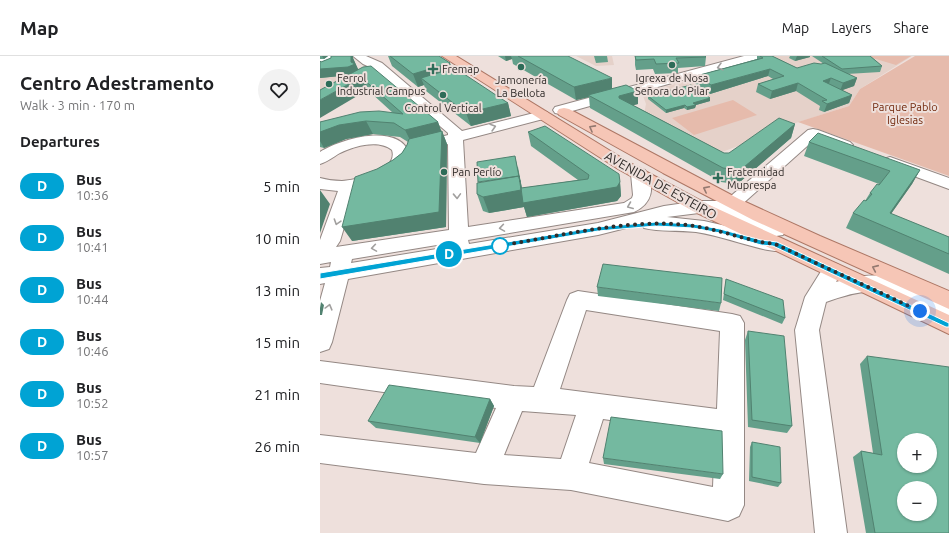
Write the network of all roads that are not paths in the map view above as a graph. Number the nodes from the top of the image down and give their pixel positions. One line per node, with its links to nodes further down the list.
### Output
1 (334, 56): 6 (street)
2 (448, 56): 10 (main road, AVENIDA DE ESTEIRO)
3 (471, 56): 9 (main road, AVENIDA DE ESTEIRO)
4 (757, 56): 8 (street, one-way to 8)
5 (361, 58): 11 (street)
6 (320, 63)
7 (615, 82): 8 (street)
8 (630, 91): 9 (street)
9 (560, 110): 18 (main road, AVENIDA DE ESTEIRO, one-way to 9)
10 (542, 116): 11 (street, one-way to 10); 14 (main road, AVENIDA DE ESTEIRO)
11 (455, 138): 12 (street); 22 (street, one-way to 22)
12 (415, 148): 13 (street); 17 (street)
13 (322, 156)
14 (639, 174): 19 (main road, AVENIDA DE ESTEIRO); 20 (street, one-way to 20)
15 (320, 183): 17 (street)
16 (949, 184): 18 (street)
17 (348, 186): 24 (street, one-way to 24)
18 (733, 203): 21 (main road, AVENIDA DE ESTEIRO)
19 (699, 207): 20 (street); 21 (street); 23 (main road, AVENIDA DE ESTEIRO)
20 (586, 226): 22 (street); 23 (street)
21 (817, 242): 29 (main road, AVENIDA DE ESTEIRO, one-way to 21)
22 (459, 244): 25 (street)
23 (775, 244): 26 (main road, AVENIDA DE ESTEIRO)
24 (320, 255): 25 (street)
25 (334, 267): 32 (street, one-way to 25)
26 (832, 270): 27 (main road, AVENIDA DE ESTEIRO); 28 (street)
27 (863, 284): 28 (street); 30 (street); 31 (main road, AVENIDA DE ESTEIRO)
28 (816, 297): 41 (street)
29 (949, 300)
30 (949, 310)
31 (949, 325)
32 (320, 342)
33 (320, 372): 34 (street)
34 (514, 398): 35 (street); 39 (street)
35 (543, 399): 36 (street); 37 (street)
36 (593, 405): 37 (street); 40 (street)
37 (730, 424): 40 (street)
38 (320, 449): 39 (street)
39 (484, 469): 40 (street)
40 (571, 475)
41 (831, 533)

